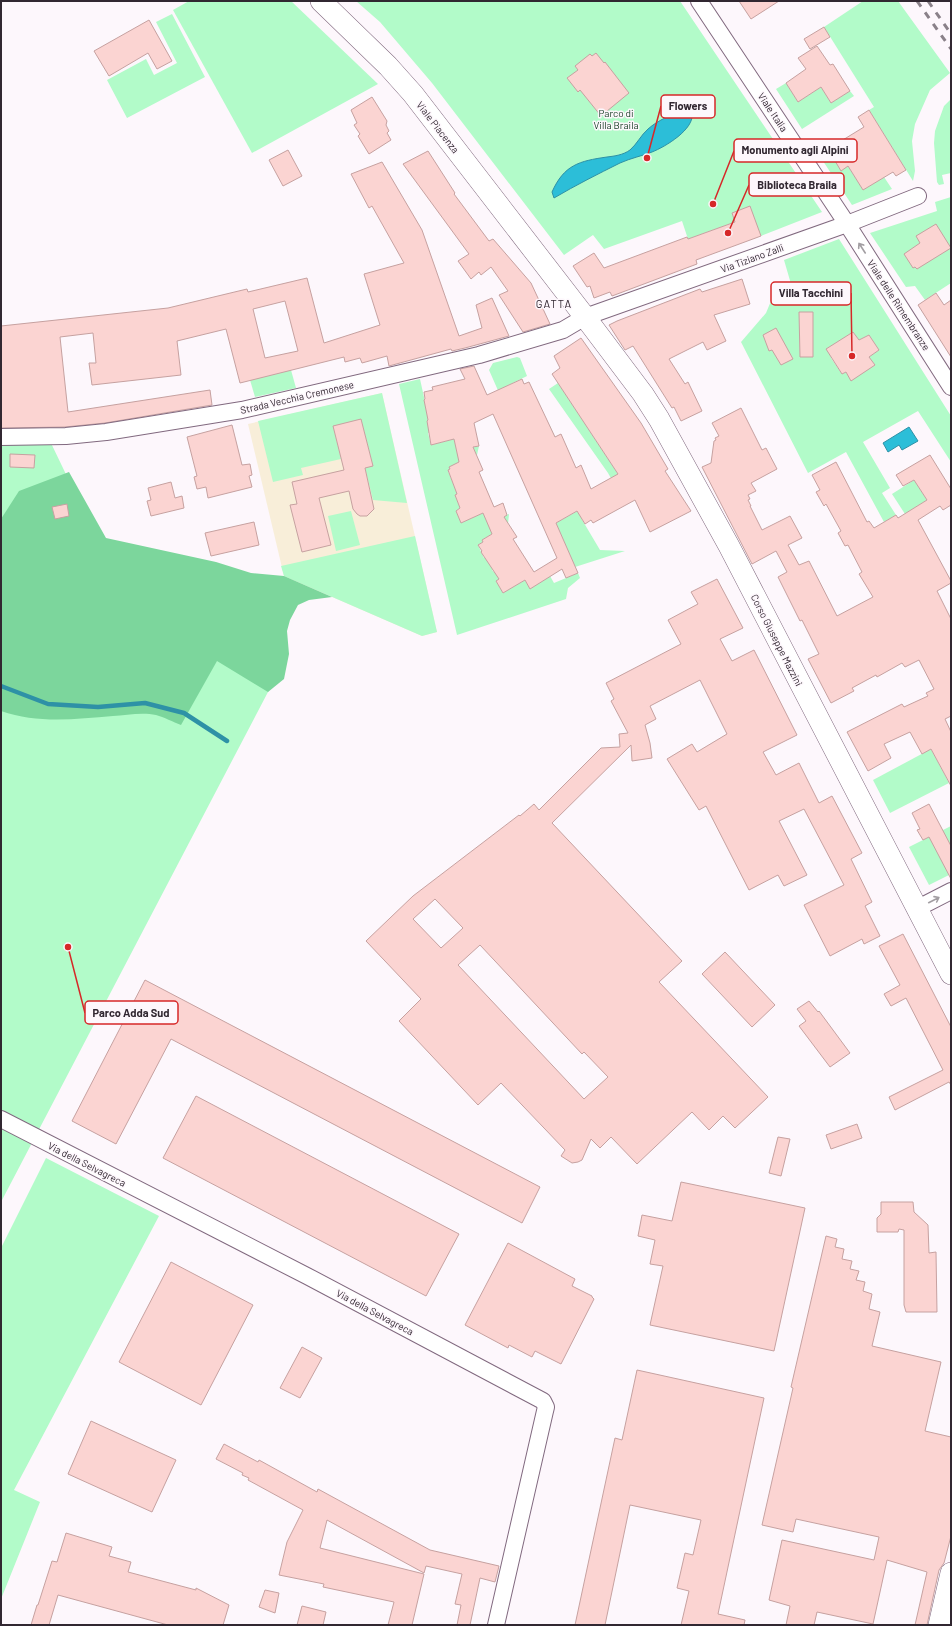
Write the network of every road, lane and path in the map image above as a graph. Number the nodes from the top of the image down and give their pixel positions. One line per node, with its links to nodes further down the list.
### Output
1 (321, 1): 5 (street, Viale Piacenza)
2 (699, 1): 4 (street, Viale Italia)
3 (918, 196): 4 (street, Via Tiziano Zalli)
4 (847, 224): 5 (street, Via Tiziano Zalli); 6 (street, Viale delle Rimembranze, one-way to 4)
5 (585, 317): 7 (street, Strada Vecchia Cremonese); 9 (street, Corso Giuseppe Mazzini)
6 (951, 387)
7 (1, 437)
8 (951, 891): 9 (street, one-way to 8)
9 (916, 908): 10 (street, Corso Giuseppe Mazzini)
10 (951, 974)
11 (1, 1120): 13 (street, Via della Selvagreca)
12 (951, 1573): 14 (street)
13 (496, 1625)
14 (939, 1625)

